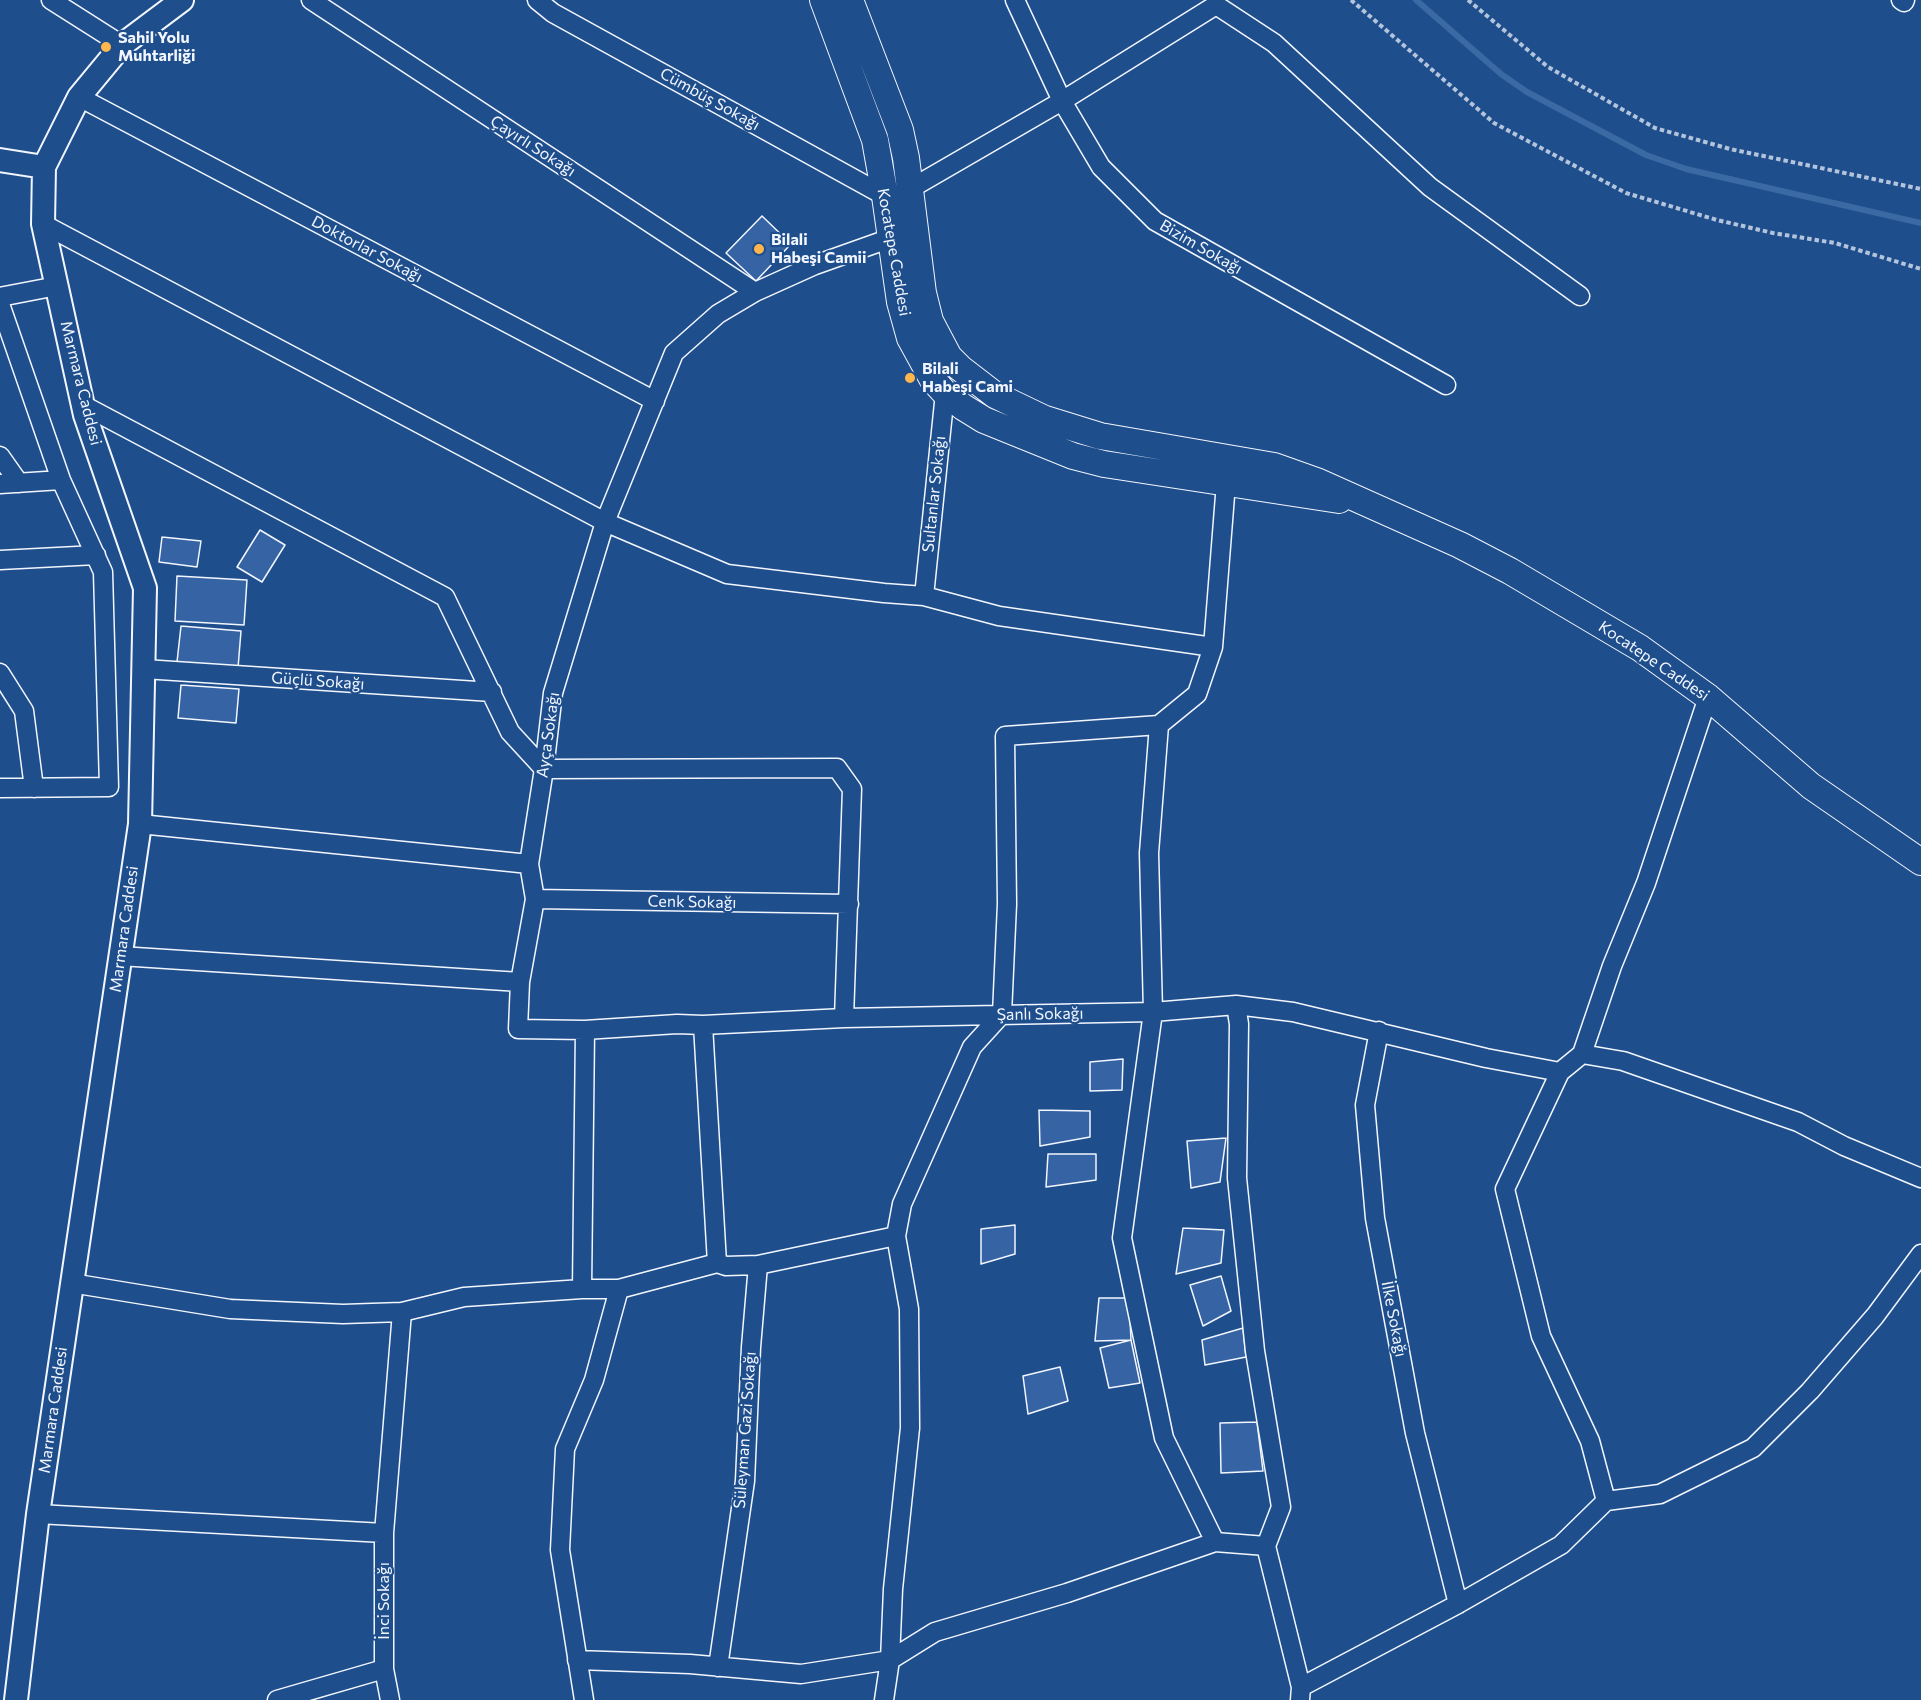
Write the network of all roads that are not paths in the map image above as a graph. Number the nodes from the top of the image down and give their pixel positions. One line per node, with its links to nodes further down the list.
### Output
1 (51, 0): 9 (street)
2 (182, 0): 9 (street, Marmara Caddesi)
3 (310, 0): 19 (street, Çayırlı Sokağı)
4 (537, 0): 15 (street, Cümbüş Sokağı)
5 (823, 0): 15 (main road, Kocatepe Caddesi)
6 (850, 0): 14 (main road, Kocatepe Caddesi)
7 (1015, 0): 11 (street, Bizim Sokağı)
8 (1214, 3): 11 (street); 20 (street)
9 (122, 45): 10 (street, Marmara Caddesi)
10 (80, 97): 13 (street, Marmara Caddesi); 26 (street, Doktorlar Sokağı)
11 (1062, 100): 14 (street); 24 (street, Bizim Sokağı)
12 (0, 160): 13 (street)
13 (44, 167): 16 (street, Marmara Caddesi)
14 (910, 189): 17 (main road, Kocatepe Caddesi)
15 (885, 196): 17 (main road, Kocatepe Caddesi)
16 (43, 224): 18 (street, Marmara Caddesi); 35 (street)
17 (903, 234): 19 (street, Ayça Sokağı); 23 (main road, Kocatepe Caddesi); 25 (main road, Kocatepe Caddesi)
18 (57, 286): 21 (street); 27 (street, Marmara Caddesi)
19 (755, 292): 26 (street, Ayça Sokağı)
20 (1580, 296)
21 (0, 297)
22 (0, 304): 30 (street)
23 (949, 357): 25 (main road); 29 (main road, Kocatepe Caddesi)
24 (1446, 385)
25 (945, 393): 32 (main road, Kocatepe Caddesi); 38 (street, Sultanlar Sokağı)
26 (655, 401): 35 (street, Ayça Sokağı)
27 (83, 405): 40 (street, Marmara Caddesi); 42 (street)
28 (0, 456): 31 (street)
29 (1231, 459): 32 (main road); 34 (main road, Kocatepe Caddesi)
30 (61, 480): 31 (street); 36 (street)
31 (19, 483): 33 (street)
32 (1226, 483): 34 (main road, Kocatepe Caddesi); 39 (street)
33 (0, 484)
34 (1360, 502): 43 (main road, Kocatepe Caddesi)
35 (605, 522): 38 (street); 45 (street, Ayça Sokağı)
36 (96, 555): 37 (street); 47 (street)
37 (0, 560)
38 (924, 596): 39 (street)
39 (1213, 647): 44 (street)
40 (144, 669): 42 (street, Güçlü Sokağı); 48 (street, Marmara Caddesi)
41 (0, 673): 47 (street)
42 (492, 692): 45 (street)
43 (1708, 697): 49 (main road, Kocatepe Caddesi); 62 (street)
44 (1159, 725): 56 (street); 57 (street)
45 (544, 769): 50 (street, Ayça Sokağı); 52 (street)
46 (0, 788): 47 (street)
47 (34, 788)
48 (140, 824): 50 (street); 53 (street, Marmara Caddesi)
49 (1921, 862)
50 (529, 864): 51 (street, Ayça Sokağı)
51 (535, 899): 52 (street, Cenk Sokağı); 54 (street, Ayça Sokağı)
52 (849, 904): 58 (street)
53 (120, 956): 54 (street); 69 (street, Marmara Caddesi)
54 (520, 982): 60 (street, Ayça Sokağı)
55 (1236, 1005): 56 (street, Şanlı Sokağı); 61 (street, Şanlı Sokağı); 77 (street)
56 (1153, 1012): 57 (street, Şanlı Sokağı); 76 (street)
57 (1002, 1014): 58 (street, Şanlı Sokağı); 65 (street)
58 (844, 1018): 59 (street, Şanlı Sokağı)
59 (703, 1025): 60 (street, Şanlı Sokağı); 67 (street)
60 (585, 1030): 70 (street)
61 (1379, 1031): 63 (street, Şanlı Sokağı); 78 (street, İlke Sokağı)
62 (1582, 1054): 63 (street); 64 (street)
63 (1560, 1072): 73 (street)
64 (1921, 1178)
65 (896, 1236): 68 (street); 80 (street)
66 (1921, 1254): 73 (street)
67 (717, 1263): 68 (street); 71 (street)
68 (758, 1265): 81 (street, Süleyman Gazi Sokağı)
69 (71, 1283): 72 (street); 74 (street, Marmara Caddesi)
70 (582, 1289): 71 (street); 72 (street)
71 (619, 1289): 79 (street)
72 (402, 1312): 75 (street, İnci Sokağı)
73 (1606, 1501): 78 (street)
74 (38, 1514): 75 (street); 84 (street, Marmara Caddesi)
75 (384, 1533): 82 (street, İnci Sokağı)
76 (1215, 1542): 77 (street); 80 (street)
77 (1266, 1546): 83 (street)
78 (1458, 1604): 83 (street)
79 (577, 1660): 81 (street); 87 (street)
80 (890, 1660): 81 (street); 88 (street)
81 (718, 1667)
82 (384, 1669): 85 (street); 86 (street, İnci Sokağı)
83 (1300, 1694)
84 (16, 1700)
85 (277, 1700)
86 (390, 1700)
87 (584, 1700)
88 (884, 1700)

